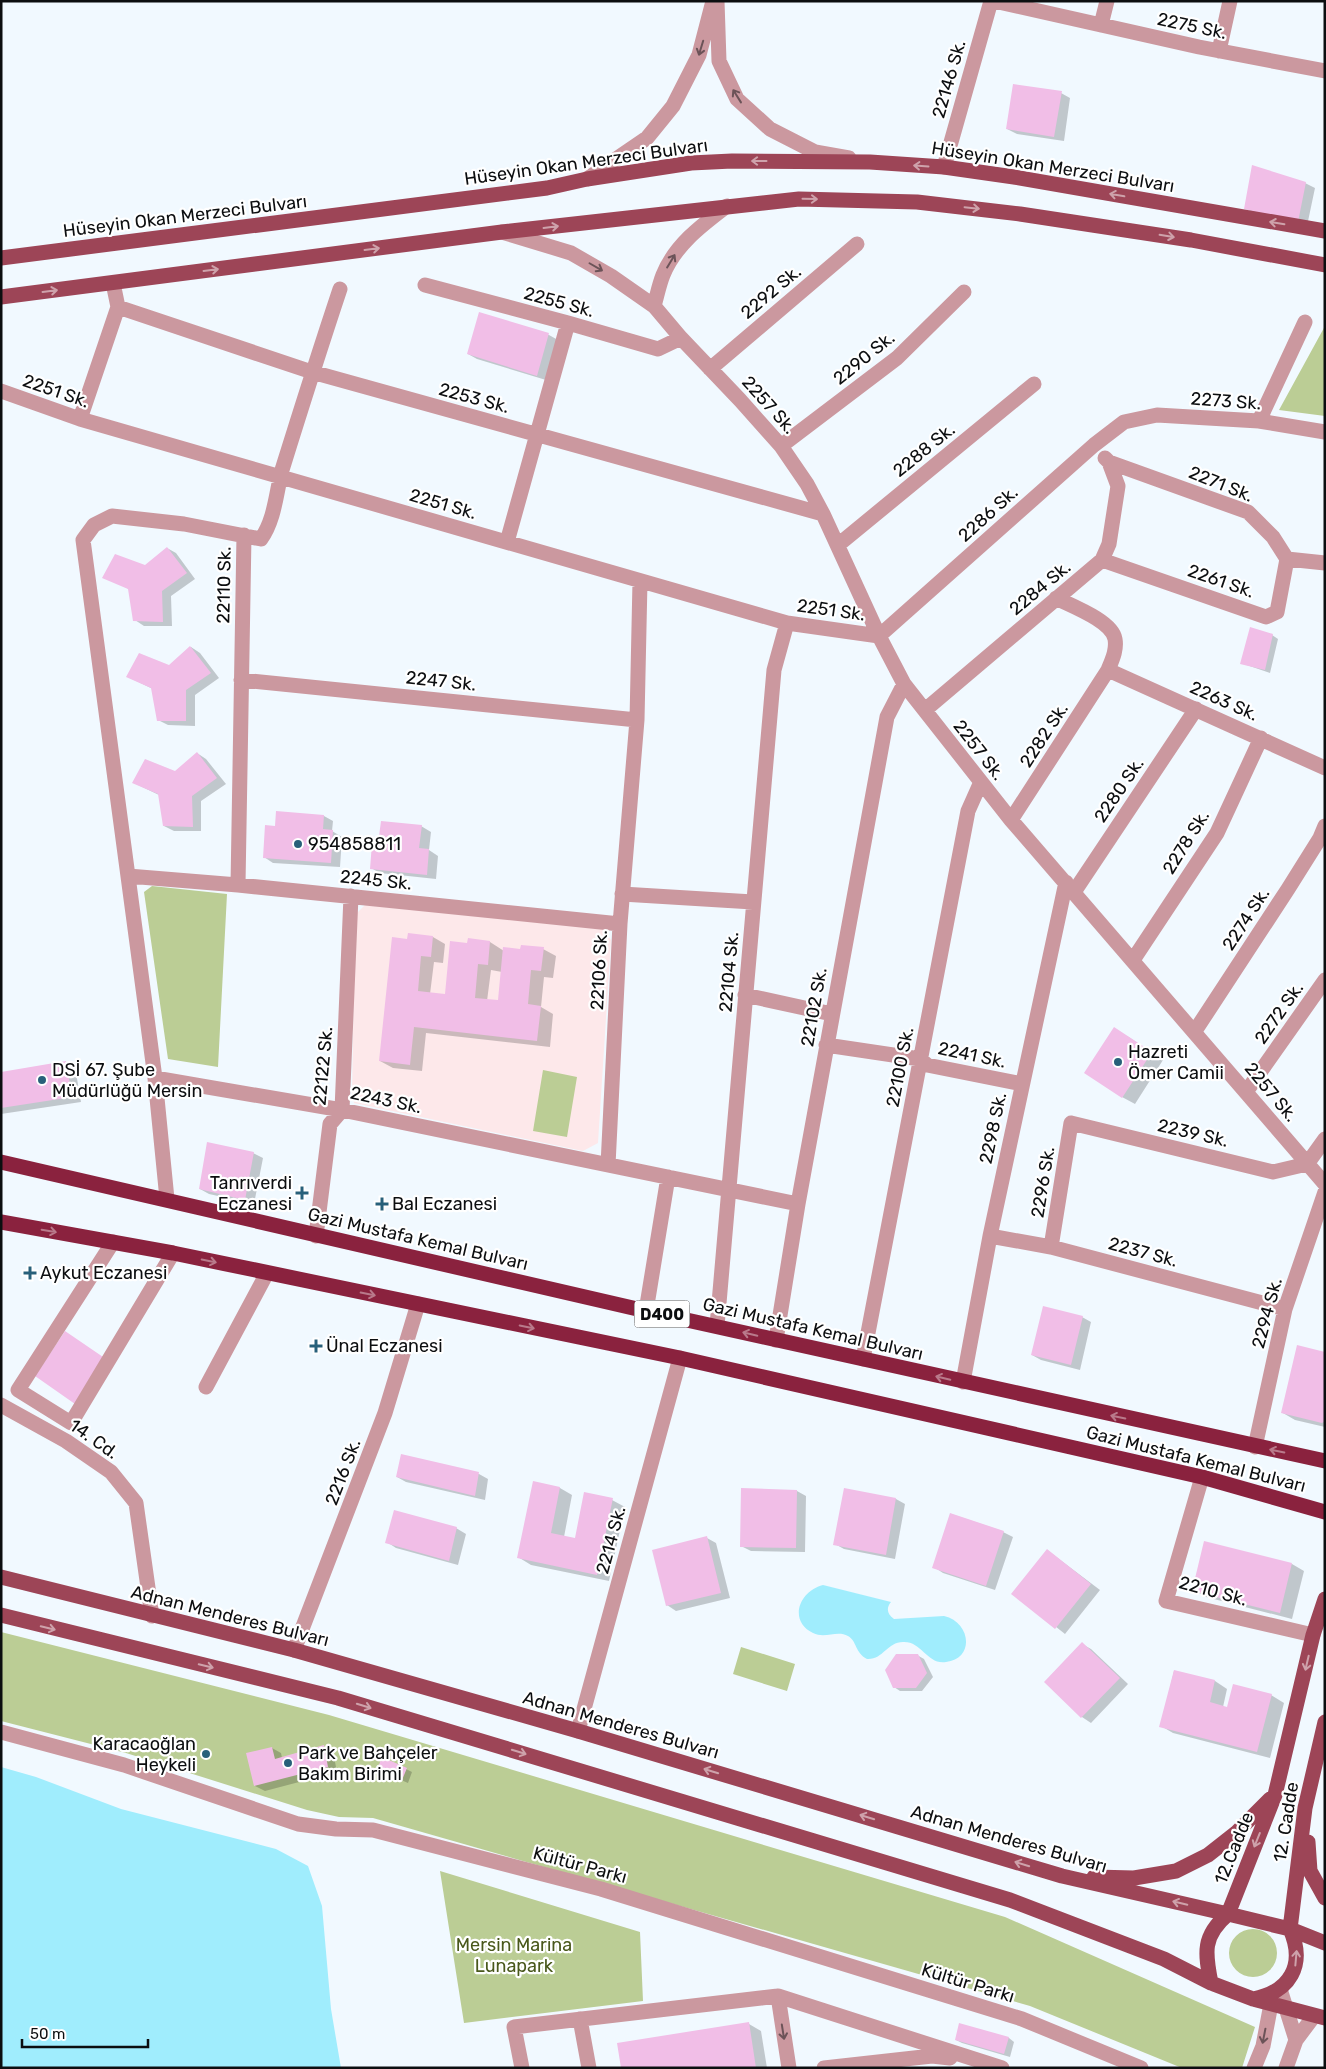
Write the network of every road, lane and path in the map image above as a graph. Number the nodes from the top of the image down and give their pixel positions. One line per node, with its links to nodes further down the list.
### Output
1 (715, 1): 8 (street, one-way to 1); 10 (street, one-way to 10)
2 (992, 1): 5 (street, 2275 Sk.); 9 (street, 22146 Sk.)
3 (1107, 1): 5 (street)
4 (1230, 1): 6 (street)
5 (1101, 26): 6 (street, 2275 Sk.)
6 (1219, 51): 7 (street, 2275 Sk.)
7 (1325, 72)
8 (870, 162): 9 (main road, Hüseyin Okan Merzeci Bulvarı, one-way to 8); 10 (main road, Hüseyin Okan Merzeci Bulvarı, one-way to 10)
9 (944, 167): 12 (main road, Hüseyin Okan Merzeci Bulvarı, one-way to 9)
10 (587, 179): 15 (main road, Hüseyin Okan Merzeci Bulvarı)
11 (726, 206): 13 (main road, one-way to 11); 16 (main road, one-way to 16); 22 (street, one-way to 11)
12 (1325, 231)
13 (502, 232): 17 (main road, one-way to 13); 22 (street, 2257 Sk., one-way to 22)
14 (857, 244): 27 (street, 2292 Sk.)
15 (1, 258)
16 (1325, 265)
17 (113, 283): 21 (main road, one-way to 17); 23 (street)
18 (426, 285): 25 (street, 2255 Sk.)
19 (340, 288): 28 (street, 22110 Sk.)
20 (964, 292): 36 (street, 2290 Sk.)
21 (1, 297)
22 (654, 306): 26 (street, 2257 Sk.)
23 (118, 307): 28 (street, 2253 Sk.); 31 (street)
24 (1306, 322): 32 (street)
25 (568, 323): 26 (street, 2255 Sk.); 35 (street)
26 (681, 338): 27 (street, 2257 Sk.)
27 (710, 369): 36 (street, 2257 Sk.)
28 (312, 372): 35 (street, 2253 Sk.); 39 (street, 22110 Sk.)
29 (1034, 384): 43 (street, 2288 Sk.)
30 (1, 391): 31 (street, 2251 Sk.)
31 (80, 420): 39 (street, 2251 Sk.)
32 (1259, 421): 33 (street, 2273 Sk.); 34 (street, 2273 Sk.)
33 (1124, 422): 37 (street, 2286 Sk.)
34 (1325, 432)
35 (536, 434): 40 (street, 2253 Sk.); 42 (street)
36 (781, 446): 40 (street, 2257 Sk.)
37 (1094, 446): 38 (street, 2271 Sk.); 50 (street, 2286 Sk.)
38 (1109, 462): 44 (street, 2271 Sk.); 45 (street)
39 (280, 477): 41 (street, 22110 Sk.); 42 (street, 2251 Sk.)
40 (823, 514): 43 (street, 2257 Sk.)
41 (244, 535): 52 (street, 22110 Sk.); 62 (street)
42 (507, 542): 47 (street, 2251 Sk.)
43 (838, 545): 50 (street, 2257 Sk.)
44 (1286, 559): 45 (street, 2261 Sk.); 46 (street)
45 (1102, 560): 48 (street, 2284 Sk.)
46 (1325, 563)
47 (640, 581): 49 (street, 2251 Sk.); 56 (street, 22106 Sk.)
48 (1056, 598): 51 (street, 2282 Sk.); 54 (street, 2284 Sk.)
49 (787, 623): 50 (street, 2251 Sk.); 67 (street, 22104 Sk.)
50 (879, 636): 53 (street, 2257 Sk.)
51 (1108, 670): 55 (street, 2263 Sk.); 60 (street, 2282 Sk.)
52 (241, 680): 56 (street, 2247 Sk.); 63 (street, 22110 Sk.)
53 (904, 684): 54 (street, 2257 Sk.); 72 (street, 22102 Sk.)
54 (925, 710): 59 (street, 2257 Sk.)
55 (1196, 710): 57 (street, 2263 Sk.); 64 (street, 2280 Sk.)
56 (636, 720): 65 (street, 22106 Sk.)
57 (1261, 738): 58 (street, 2263 Sk.); 69 (street, 2278 Sk.)
58 (1325, 768)
59 (980, 784): 60 (street, 2257 Sk.); 75 (street, 22100 Sk.)
60 (1011, 820): 64 (street, 2257 Sk.)
61 (1325, 826): 73 (street, 2274 Sk.)
62 (128, 876): 63 (street, 2245 Sk.); 76 (street)
63 (238, 885): 66 (street, 2245 Sk.)
64 (1070, 887): 69 (street, 2257 Sk.); 77 (street, 2298 Sk.)
65 (622, 894): 67 (street); 68 (street, 22106 Sk.)
66 (350, 896): 68 (street, 2245 Sk.); 79 (street, 22122 Sk.)
67 (753, 902): 71 (street, 22104 Sk.)
68 (620, 924): 84 (street, 22106 Sk.)
69 (1133, 960): 73 (street, 2257 Sk.)
70 (1325, 980): 78 (street, 2272 Sk.)
71 (745, 995): 72 (street); 87 (street, 22104 Sk.)
72 (832, 1014): 74 (street, 22102 Sk.)
73 (1195, 1031): 78 (street, 2257 Sk.)
74 (826, 1045): 75 (street, 2241 Sk.); 90 (street, 22102 Sk.)
75 (920, 1059): 77 (street, 2241 Sk.); 104 (street, 22100 Sk.)
76 (155, 1078): 79 (street, 2243 Sk.); 89 (street)
77 (1022, 1084): 93 (street, 2298 Sk.)
78 (1246, 1092): 83 (street, 2257 Sk.)
79 (342, 1110): 84 (street, 2243 Sk.); 92 (street, 22122 Sk.)
80 (1071, 1123): 83 (street, 2239 Sk.); 95 (street, 2296 Sk.)
81 (1325, 1139): 83 (street)
82 (1, 1162): 89 (highway, Gazi Mustafa Kemal Bulvarı / D400)
83 (1307, 1164): 86 (street, 2257 Sk.)
84 (608, 1166): 85 (street)
85 (668, 1177): 87 (street); 100 (street)
86 (1325, 1184)
87 (729, 1189): 90 (street); 101 (street, 22104 Sk.)
88 (1325, 1192): 99 (street, 2294 Sk.)
89 (167, 1199): 92 (highway, Gazi Mustafa Kemal Bulvarı / D400)
90 (798, 1204): 102 (street, 22102 Sk.)
91 (1, 1222): 94 (highway, Gazi Mustafa Kemal Bulvarı / D400, one-way to 94)
92 (316, 1236): 100 (highway, Gazi Mustafa Kemal Bulvarı / D400)
93 (990, 1236): 95 (street, 2237 Sk.); 105 (street, 2298 Sk.)
94 (113, 1242): 96 (highway, Gazi Mustafa Kemal Bulvarı / D400); 96 (street)
95 (1051, 1247): 99 (street, 2237 Sk.)
96 (173, 1253): 97 (highway, Gazi Mustafa Kemal Bulvarı / D400, one-way to 97)
97 (267, 1273): 98 (highway, Gazi Mustafa Kemal Bulvarı / D400, one-way to 98); 106 (street)
98 (418, 1304): 103 (highway, Gazi Mustafa Kemal Bulvarı / D400, one-way to 103); 117 (street, 2216 Sk.)
99 (1285, 1309): 108 (street, 2294 Sk.)
100 (646, 1311): 101 (highway, Gazi Mustafa Kemal Bulvarı / D400)
101 (717, 1326): 102 (highway, Gazi Mustafa Kemal Bulvarı / D400, one-way to 101)
102 (776, 1340): 104 (highway, Gazi Mustafa Kemal Bulvarı / D400)
103 (680, 1358): 110 (highway, Gazi Mustafa Kemal Bulvarı / D400); 119 (street, 2214 Sk.)
104 (863, 1359): 105 (highway, Gazi Mustafa Kemal Bulvarı / D400, one-way to 104)
105 (963, 1382): 108 (highway, Gazi Mustafa Kemal Bulvarı / D400, one-way to 105)
106 (206, 1387)
107 (1, 1405): 115 (street, 14. Cd.)
108 (1255, 1447): 109 (highway, Gazi Mustafa Kemal Bulvarı / D400, one-way to 108)
109 (1325, 1461)
110 (1202, 1477): 111 (highway, Gazi Mustafa Kemal Bulvarı / D400); 116 (street, 2210 Sk.)
111 (1325, 1512)
112 (1, 1577): 115 (main road, Adnan Menderes Bulvarı)
113 (1325, 1599): 116 (main road, 12. Cadde)
114 (1, 1615): 128 (main road, one-way to 128)
115 (152, 1616): 117 (main road, Adnan Menderes Bulvarı)
116 (1314, 1635): 121 (main road, 12. Cadde, one-way to 121)
117 (294, 1650): 119 (main road, Adnan Menderes Bulvarı)
118 (1325, 1722): 122 (main road, 12. Cadde)
119 (578, 1731): 123 (main road, Adnan Menderes Bulvarı, one-way to 119)
120 (1, 1732): 143 (street, Kültür Parkı)
121 (1275, 1795): 123 (main road); 125 (main road, 12.Cadde, one-way to 125)
122 (1305, 1808): 124 (main road); 126 (main road, 12. Cadde)
123 (1062, 1876): 125 (main road, Adnan Menderes Bulvarı, one-way to 123)
124 (1325, 1898)
125 (1228, 1914): 126 (main road, Adnan Menderes Bulvarı); 128 (main road)
126 (1290, 1929): 127 (main road, Adnan Menderes Bulvarı); 129 (main road, one-way to 126)
127 (1325, 1942)
128 (1211, 1983): 131 (main road)
129 (1280, 1989): 131 (main road); 133 (street)
130 (778, 1996): 135 (street); 137 (street); 140 (street, one-way to 140)
131 (1252, 1999): 132 (main road)
132 (1271, 2004): 133 (main road); 144 (street, one-way to 144)
133 (1287, 2008): 134 (main road); 136 (street)
134 (1320, 2017): 136 (street)
135 (580, 2019): 138 (street); 139 (street)
136 (1296, 2040): 145 (street)
137 (983, 2062): 141 (street); 142 (street)
138 (522, 2068)
139 (588, 2068)
140 (789, 2068)
141 (824, 2068)
142 (1002, 2068)
143 (1141, 2068)
144 (1254, 2068)
145 (1286, 2068)

